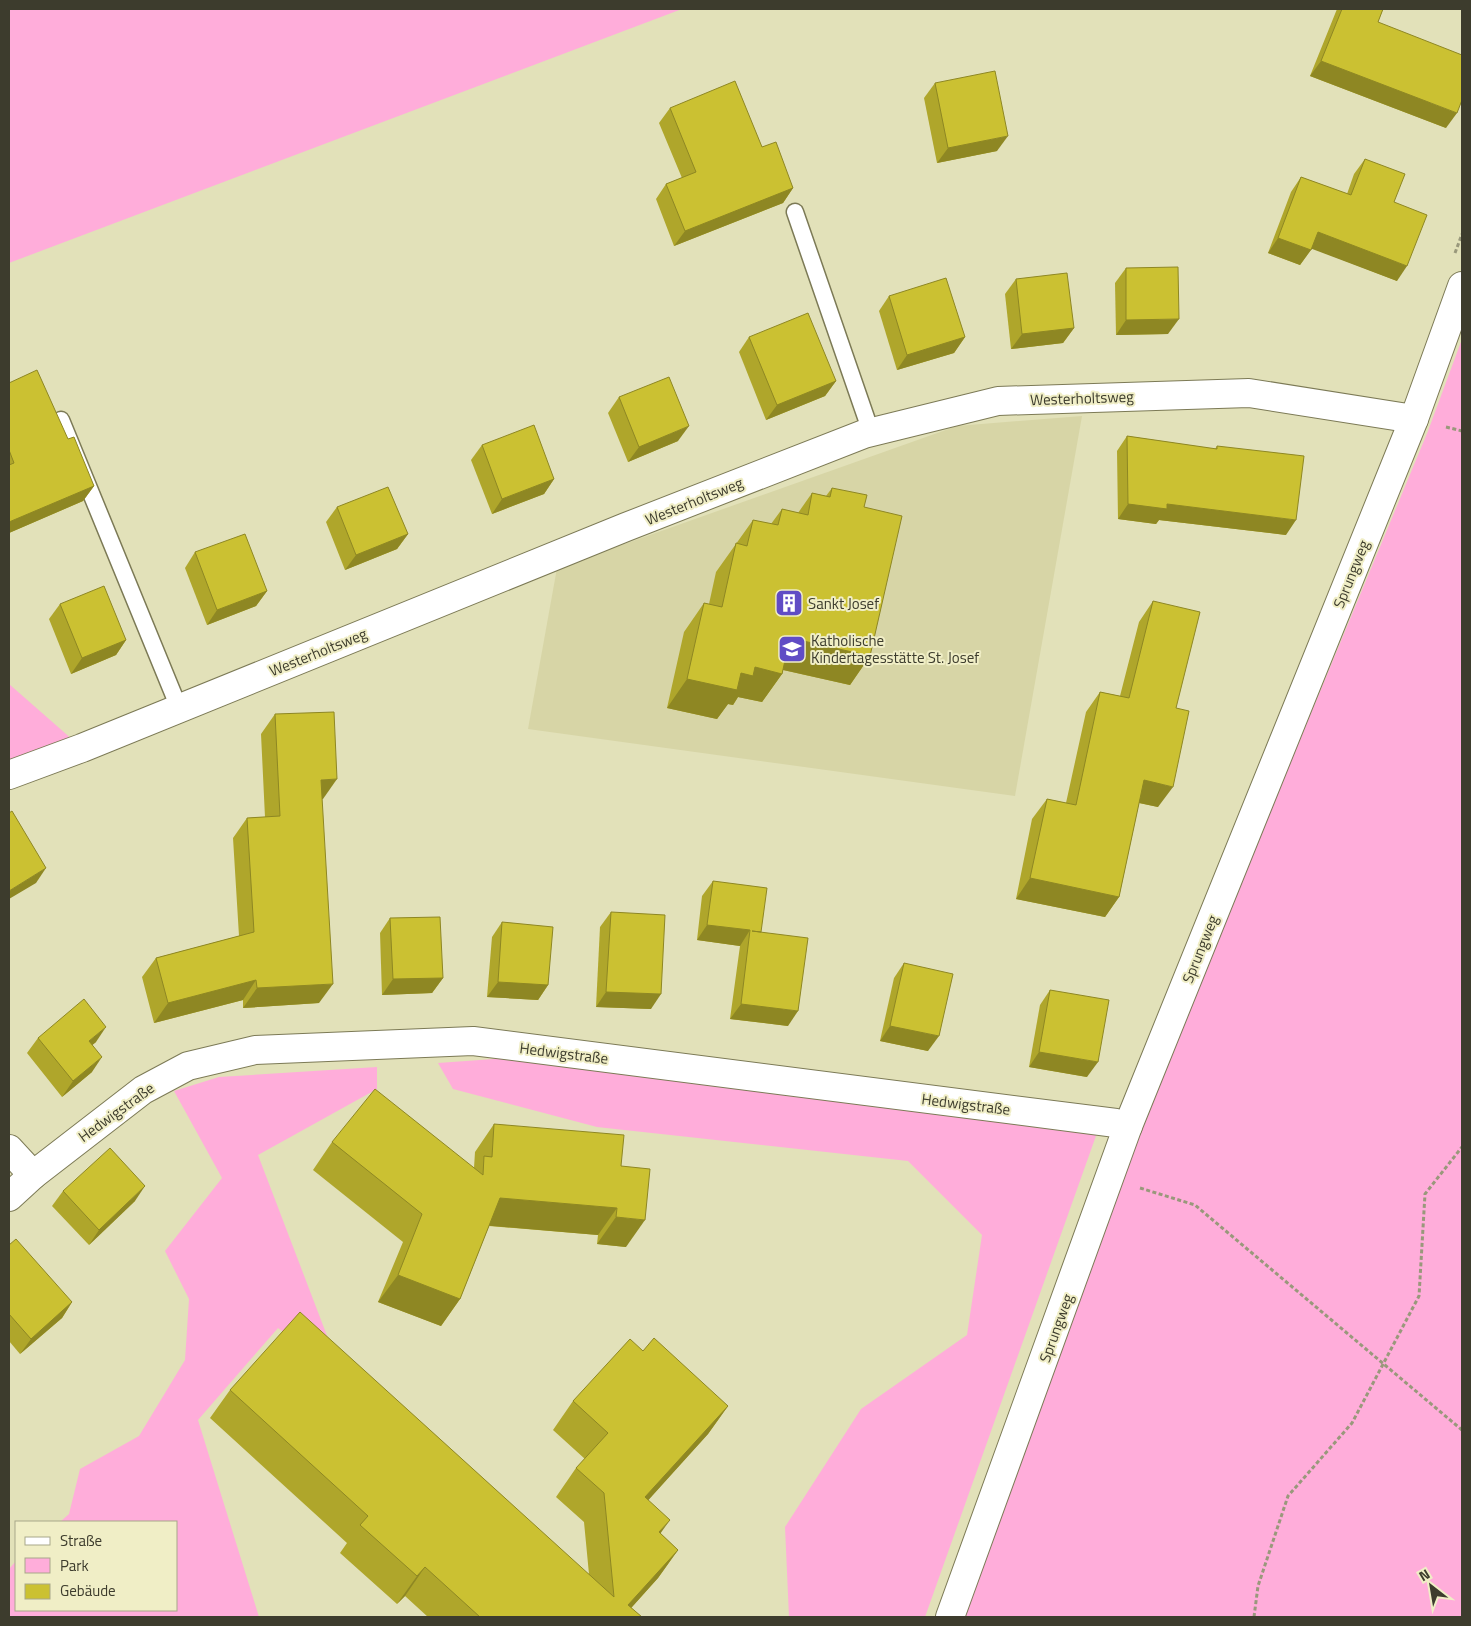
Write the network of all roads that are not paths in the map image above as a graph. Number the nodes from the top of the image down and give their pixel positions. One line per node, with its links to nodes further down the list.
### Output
1 (795, 212): 5 (lane)
2 (1462, 286): 3 (street, Sprungweg)
3 (1414, 419): 5 (street, Westerholtsweg); 8 (street, Sprungweg)
4 (60, 420): 6 (lane)
5 (872, 432): 6 (street, Westerholtsweg)
6 (179, 708): 7 (street, Westerholtsweg)
7 (9, 775)
8 (1128, 1126): 10 (street, Hedwigstraße); 12 (street, Sprungweg)
9 (9, 1149): 10 (street)
10 (33, 1174): 11 (street, Hedwigstraße)
11 (9, 1197)
12 (950, 1617)

